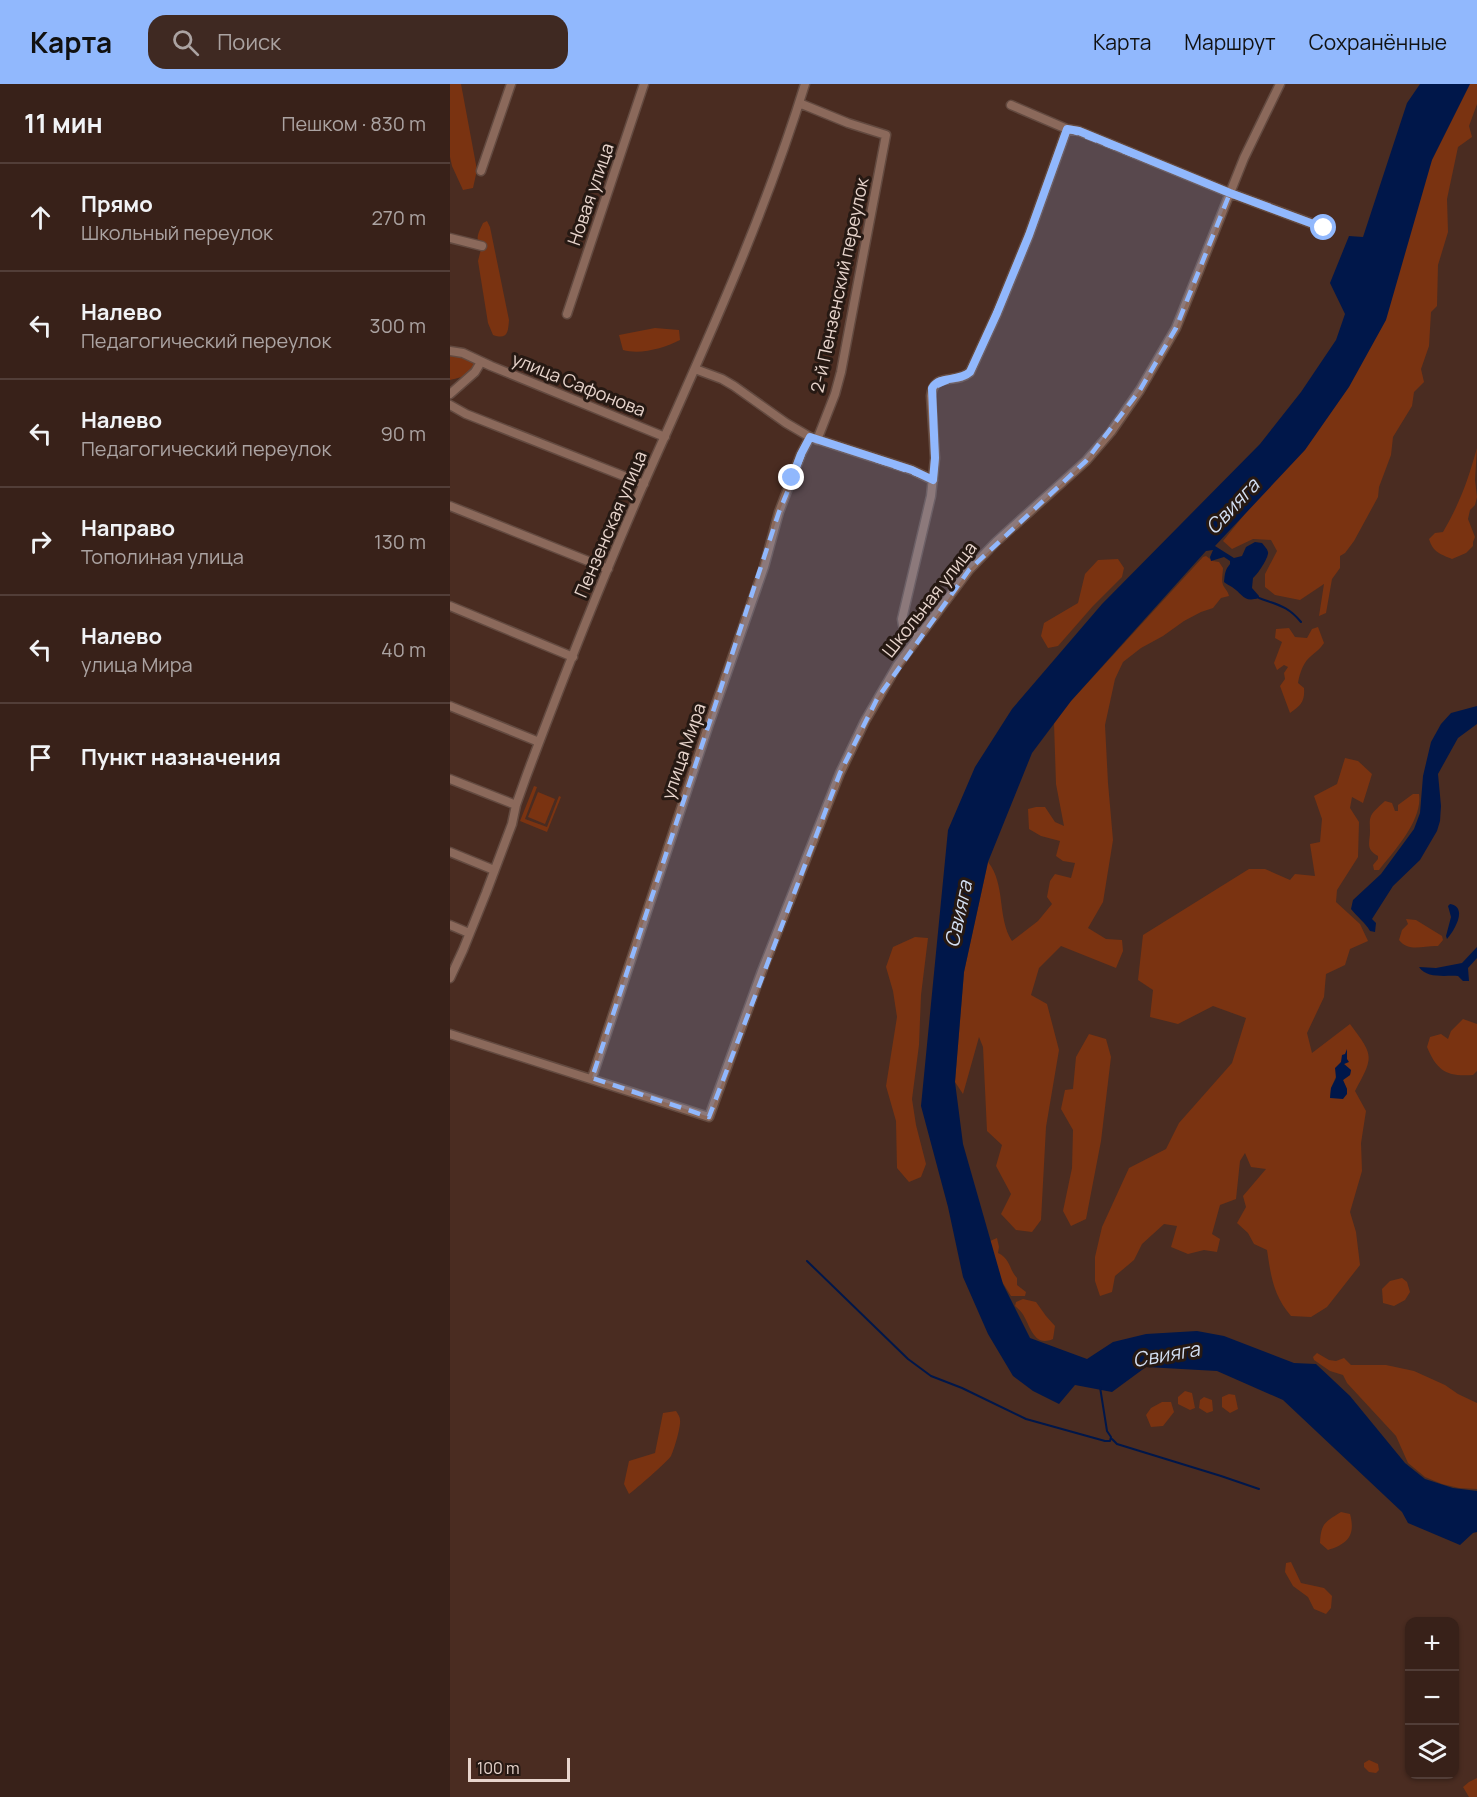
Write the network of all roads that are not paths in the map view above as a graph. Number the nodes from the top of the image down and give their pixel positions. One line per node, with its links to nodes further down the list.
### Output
1 (512, 84): 8 (street)
2 (644, 84): 13 (street, Новая улица)
3 (805, 84): 5 (street, Пензенская улица)
4 (1280, 84): 9 (street, Школьная улица)
5 (799, 103): 16 (street, Пензенская улица); 20 (street, 2-й Пензенский переулок)
6 (1011, 105): 7 (street)
7 (1067, 129): 9 (street); 21 (street)
8 (481, 171)
9 (1230, 193): 10 (street); 26 (street, Школьная улица)
10 (1324, 228)
11 (450, 238): 12 (street)
12 (482, 246)
13 (567, 314)
14 (450, 351): 15 (street, улица Сафонова)
15 (481, 362): 17 (street); 19 (street, улица Сафонова)
16 (695, 369): 19 (street, Пензенская улица); 20 (street)
17 (450, 394)
18 (450, 405): 22 (street)
19 (665, 437): 22 (street, Пензенская улица)
20 (813, 438): 21 (street); 38 (street, улица Мира)
21 (933, 480): 26 (street)
22 (644, 484): 24 (street, Пензенская улица)
23 (450, 506): 24 (street)
24 (608, 569): 27 (street, Пензенская улица)
25 (450, 606): 27 (street)
26 (919, 637): 38 (street, Школьная улица)
27 (573, 657): 29 (street, Пензенская улица)
28 (450, 706): 29 (street)
29 (539, 742): 31 (street, Пензенская улица)
30 (450, 779): 31 (street)
31 (516, 805): 33 (street, Пензенская улица)
32 (450, 852): 33 (street)
33 (494, 870): 35 (street, Пензенская улица)
34 (450, 925): 35 (street)
35 (469, 933): 36 (street, Пензенская улица)
36 (450, 978)
37 (450, 1034): 38 (street)
38 (592, 1078)

